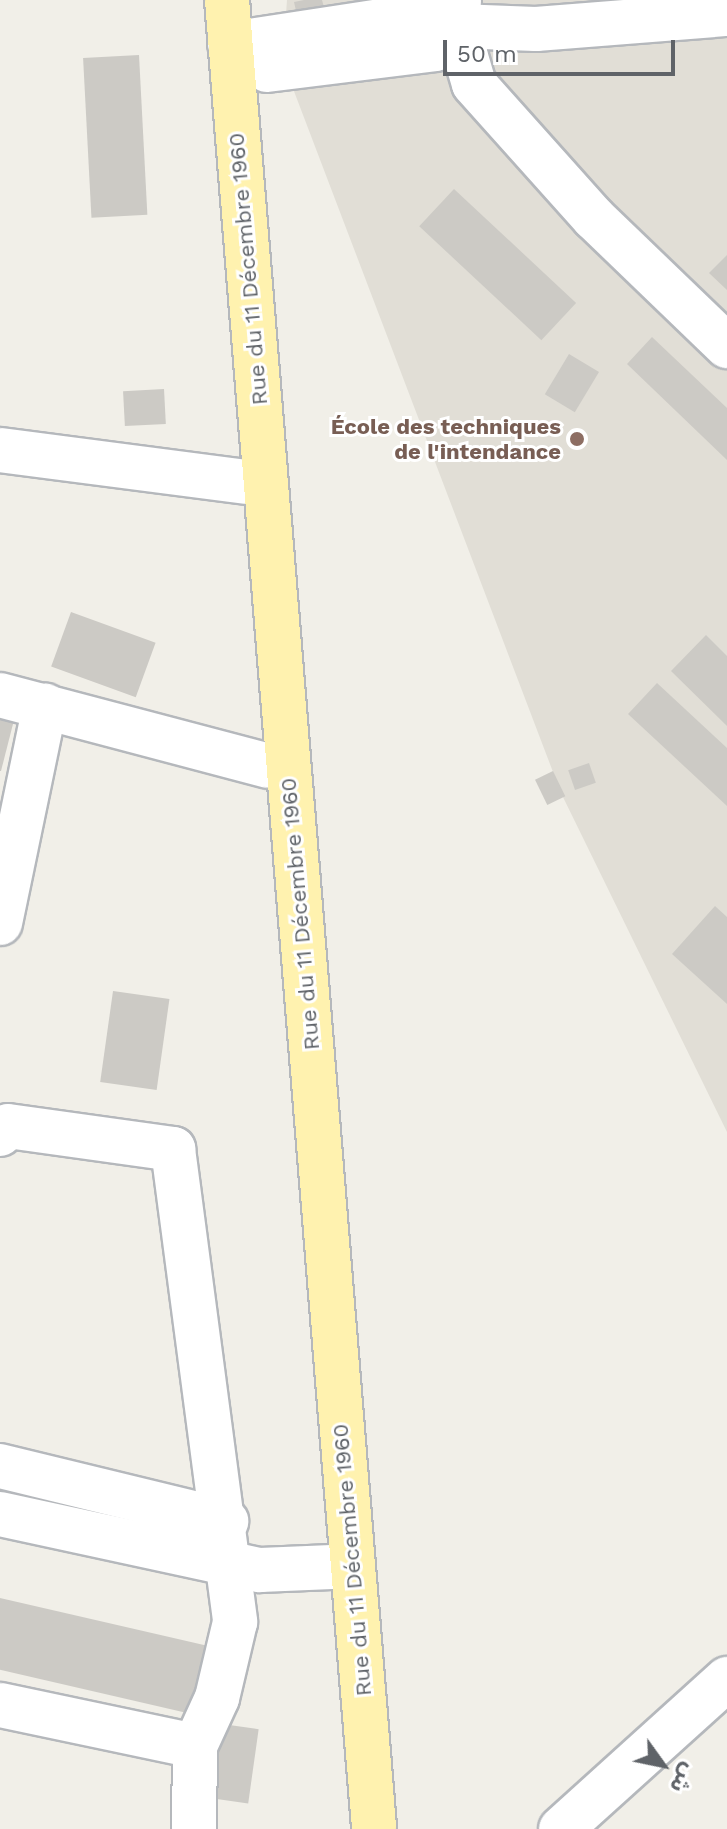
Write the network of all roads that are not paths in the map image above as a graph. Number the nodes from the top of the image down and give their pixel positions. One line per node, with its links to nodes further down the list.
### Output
1 (205, 0): 8 (main road, Rue du 11 Décembre 1960)
2 (227, 0): 5 (main road, Rue du 11 Décembre 1960)
3 (458, 13): 4 (lane); 5 (lane); 6 (lane)
4 (727, 14)
5 (232, 59): 24 (main road, Rue du 11 Décembre 1960)
6 (727, 346)
7 (0, 450): 8 (lane)
8 (246, 482): 11 (main road, Rue du 11 Décembre 1960)
9 (0, 695): 10 (lane)
10 (45, 706): 11 (lane); 12 (lane)
11 (268, 766): 18 (main road, Rue du 11 Décembre 1960)
12 (0, 923)
13 (0, 1134): 16 (lane)
14 (0, 1466): 16 (lane)
15 (0, 1514): 17 (lane)
16 (226, 1521): 17 (lane)
17 (232, 1564): 18 (lane); 21 (lane)
18 (332, 1567): 23 (main road, Rue du 11 Décembre 1960)
19 (727, 1679): 25 (lane)
20 (0, 1705): 21 (lane)
21 (195, 1746): 22 (lane)
22 (194, 1829)
23 (350, 1829)
24 (374, 1829)
25 (561, 1829)

